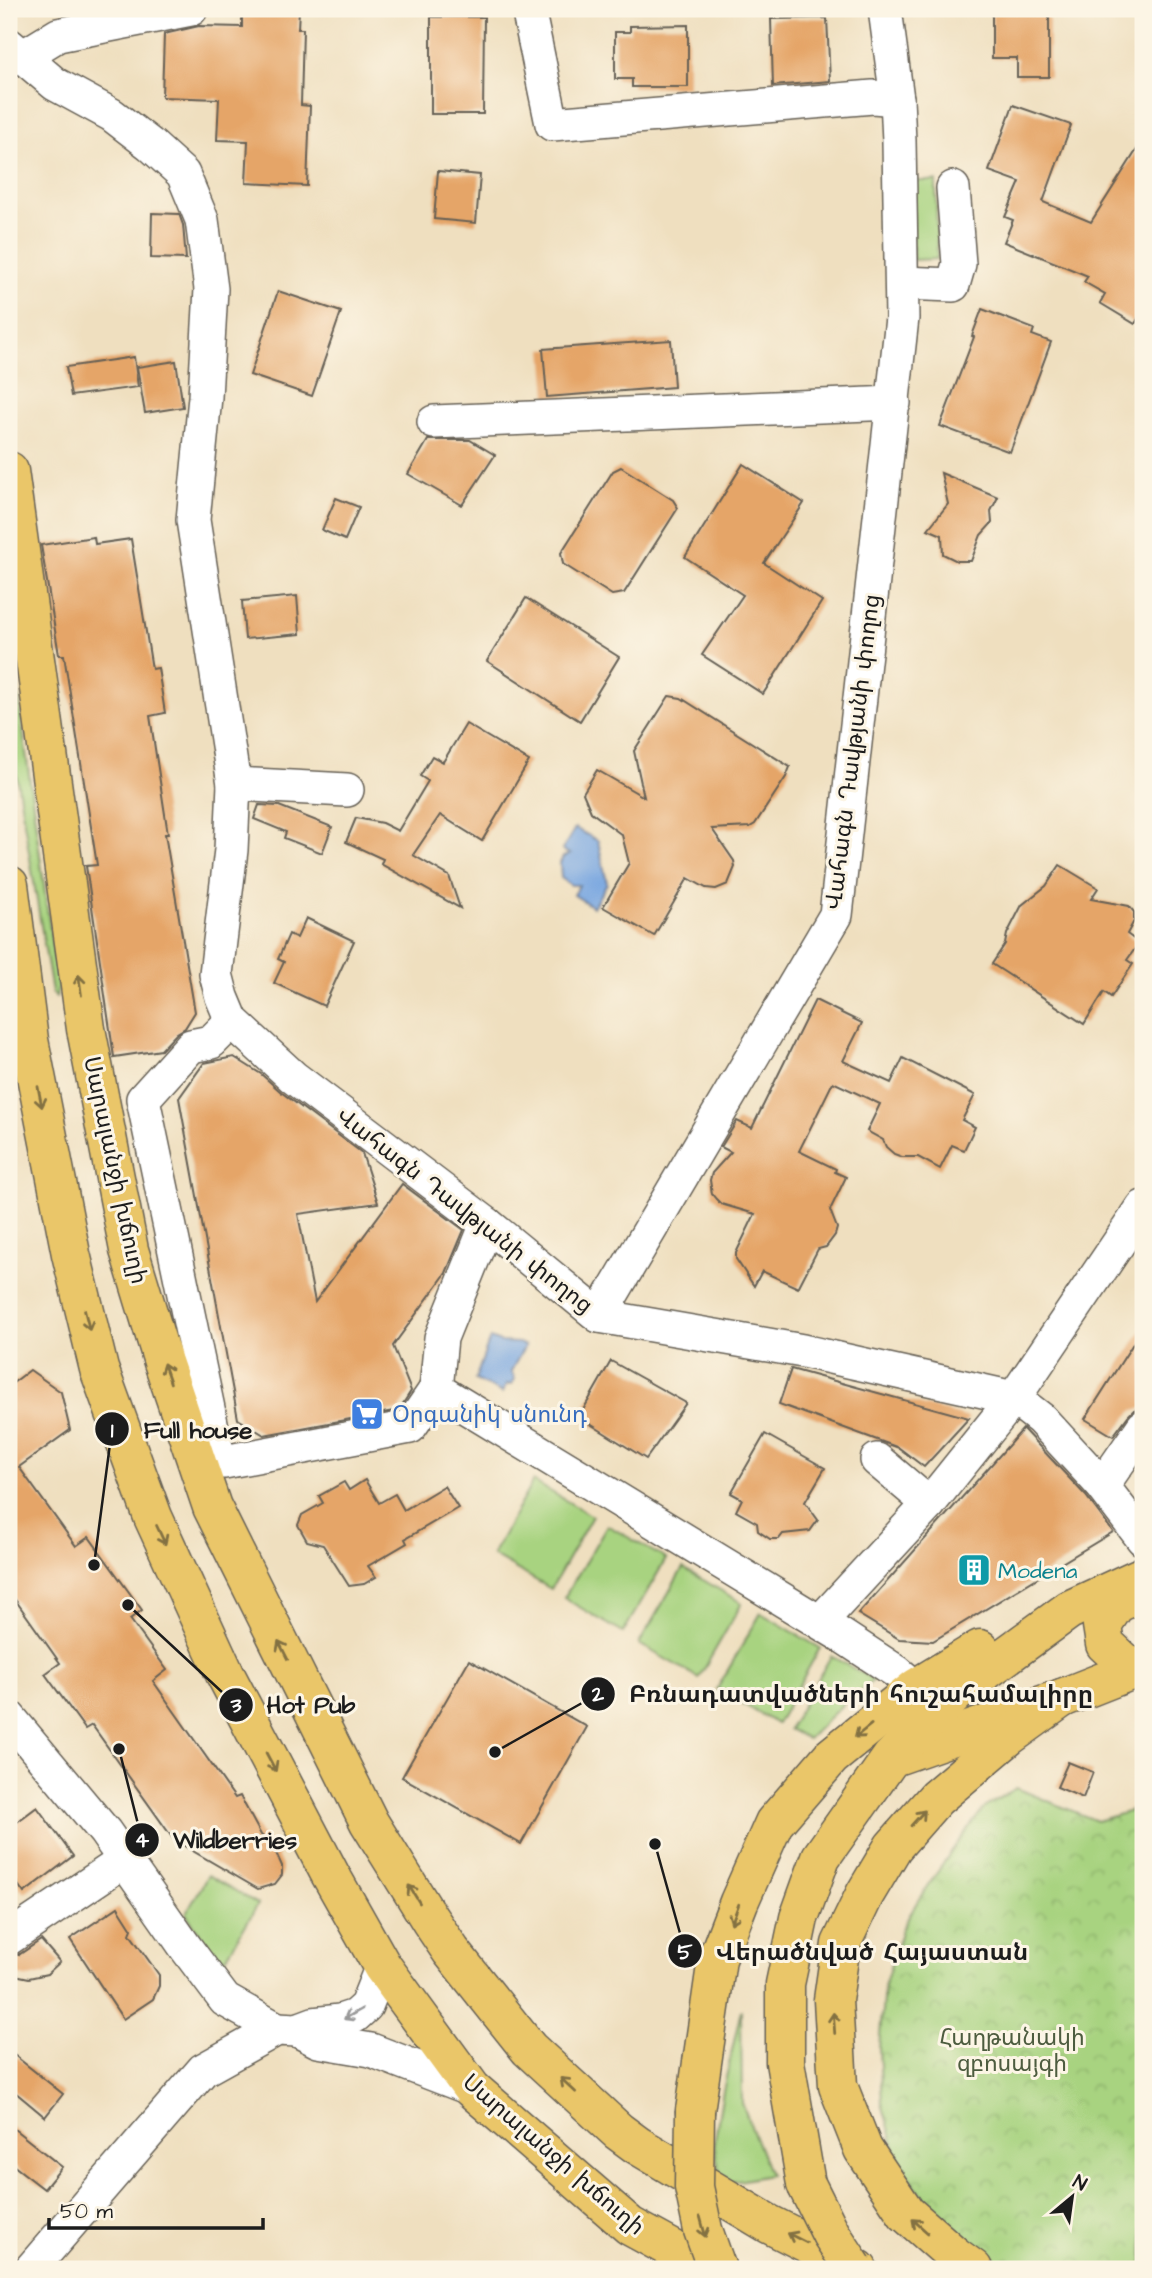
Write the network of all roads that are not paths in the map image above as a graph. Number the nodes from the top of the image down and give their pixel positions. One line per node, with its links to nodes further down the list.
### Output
1 (191, 9): 4 (street)
2 (531, 9): 5 (street)
3 (885, 9): 5 (street, Վահագն Դավթյանի փողոց)
4 (15, 51): 11 (street, Վահագն Դավթյանի փողոց)
5 (897, 99): 7 (street, Վահագն Դավթյանի փողոց)
6 (953, 188): 7 (street)
7 (902, 283): 8 (street, Վահագն Դավթյանի փողոց)
8 (894, 403): 9 (street); 19 (street, Վահագն Դավթյանի փողոց)
9 (434, 422)
10 (9, 471): 15 (main road, Սարալանջի խճուղի, one-way to 10)
11 (234, 784): 12 (street); 14 (street, Վահագն Դավթյանի փողոց)
12 (348, 790)
13 (9, 884): 16 (main road, Սարալանջի խճուղի)
14 (232, 1021): 18 (street, Վահագն Դավթյանի փողոց); 20 (street)
15 (86, 1029): 16 (main road); 46 (main road, Սարալանջի խճուղի, one-way to 15)
16 (29, 1040): 38 (main road, Սարալանջի խճուղի, one-way to 38)
17 (1143, 1208): 21 (street)
18 (487, 1224): 19 (street, Վահագն Դավթյանի փողոց); 20 (street)
19 (598, 1315): 21 (street)
20 (436, 1389): 30 (street)
21 (1013, 1398): 24 (street); 25 (street)
22 (1143, 1427): 24 (street)
23 (877, 1460): 25 (street)
24 (1101, 1484): 26 (street)
25 (929, 1504): 30 (street)
26 (1143, 1539)
27 (1143, 1576): 29 (main road)
28 (1143, 1591): 31 (main road)
29 (1069, 1609): 32 (main road); 35 (main road)
30 (820, 1622): 32 (street)
31 (1138, 1669): 33 (main road)
32 (916, 1688): 45 (main road, one-way to 45, bridge)
33 (1062, 1698): 35 (main road); 47 (main road, one-way to 33)
34 (9, 1717): 36 (street)
35 (891, 1758): 46 (main road, bridge)
36 (125, 1860): 37 (street); 39 (street)
37 (9, 1938)
38 (382, 1966): 39 (street, one-way to 39); 40 (main road, Սարալանջի խճուղի)
39 (287, 2029): 40 (street); 42 (street)
40 (472, 2089): 41 (main road, Սարալանջի խճուղի)
41 (630, 2226): 43 (main road); 44 (main road, Սարալանջի խճուղի)
42 (32, 2269)
43 (660, 2269)
44 (709, 2269)
45 (717, 2269)
46 (856, 2269)
47 (973, 2269)

